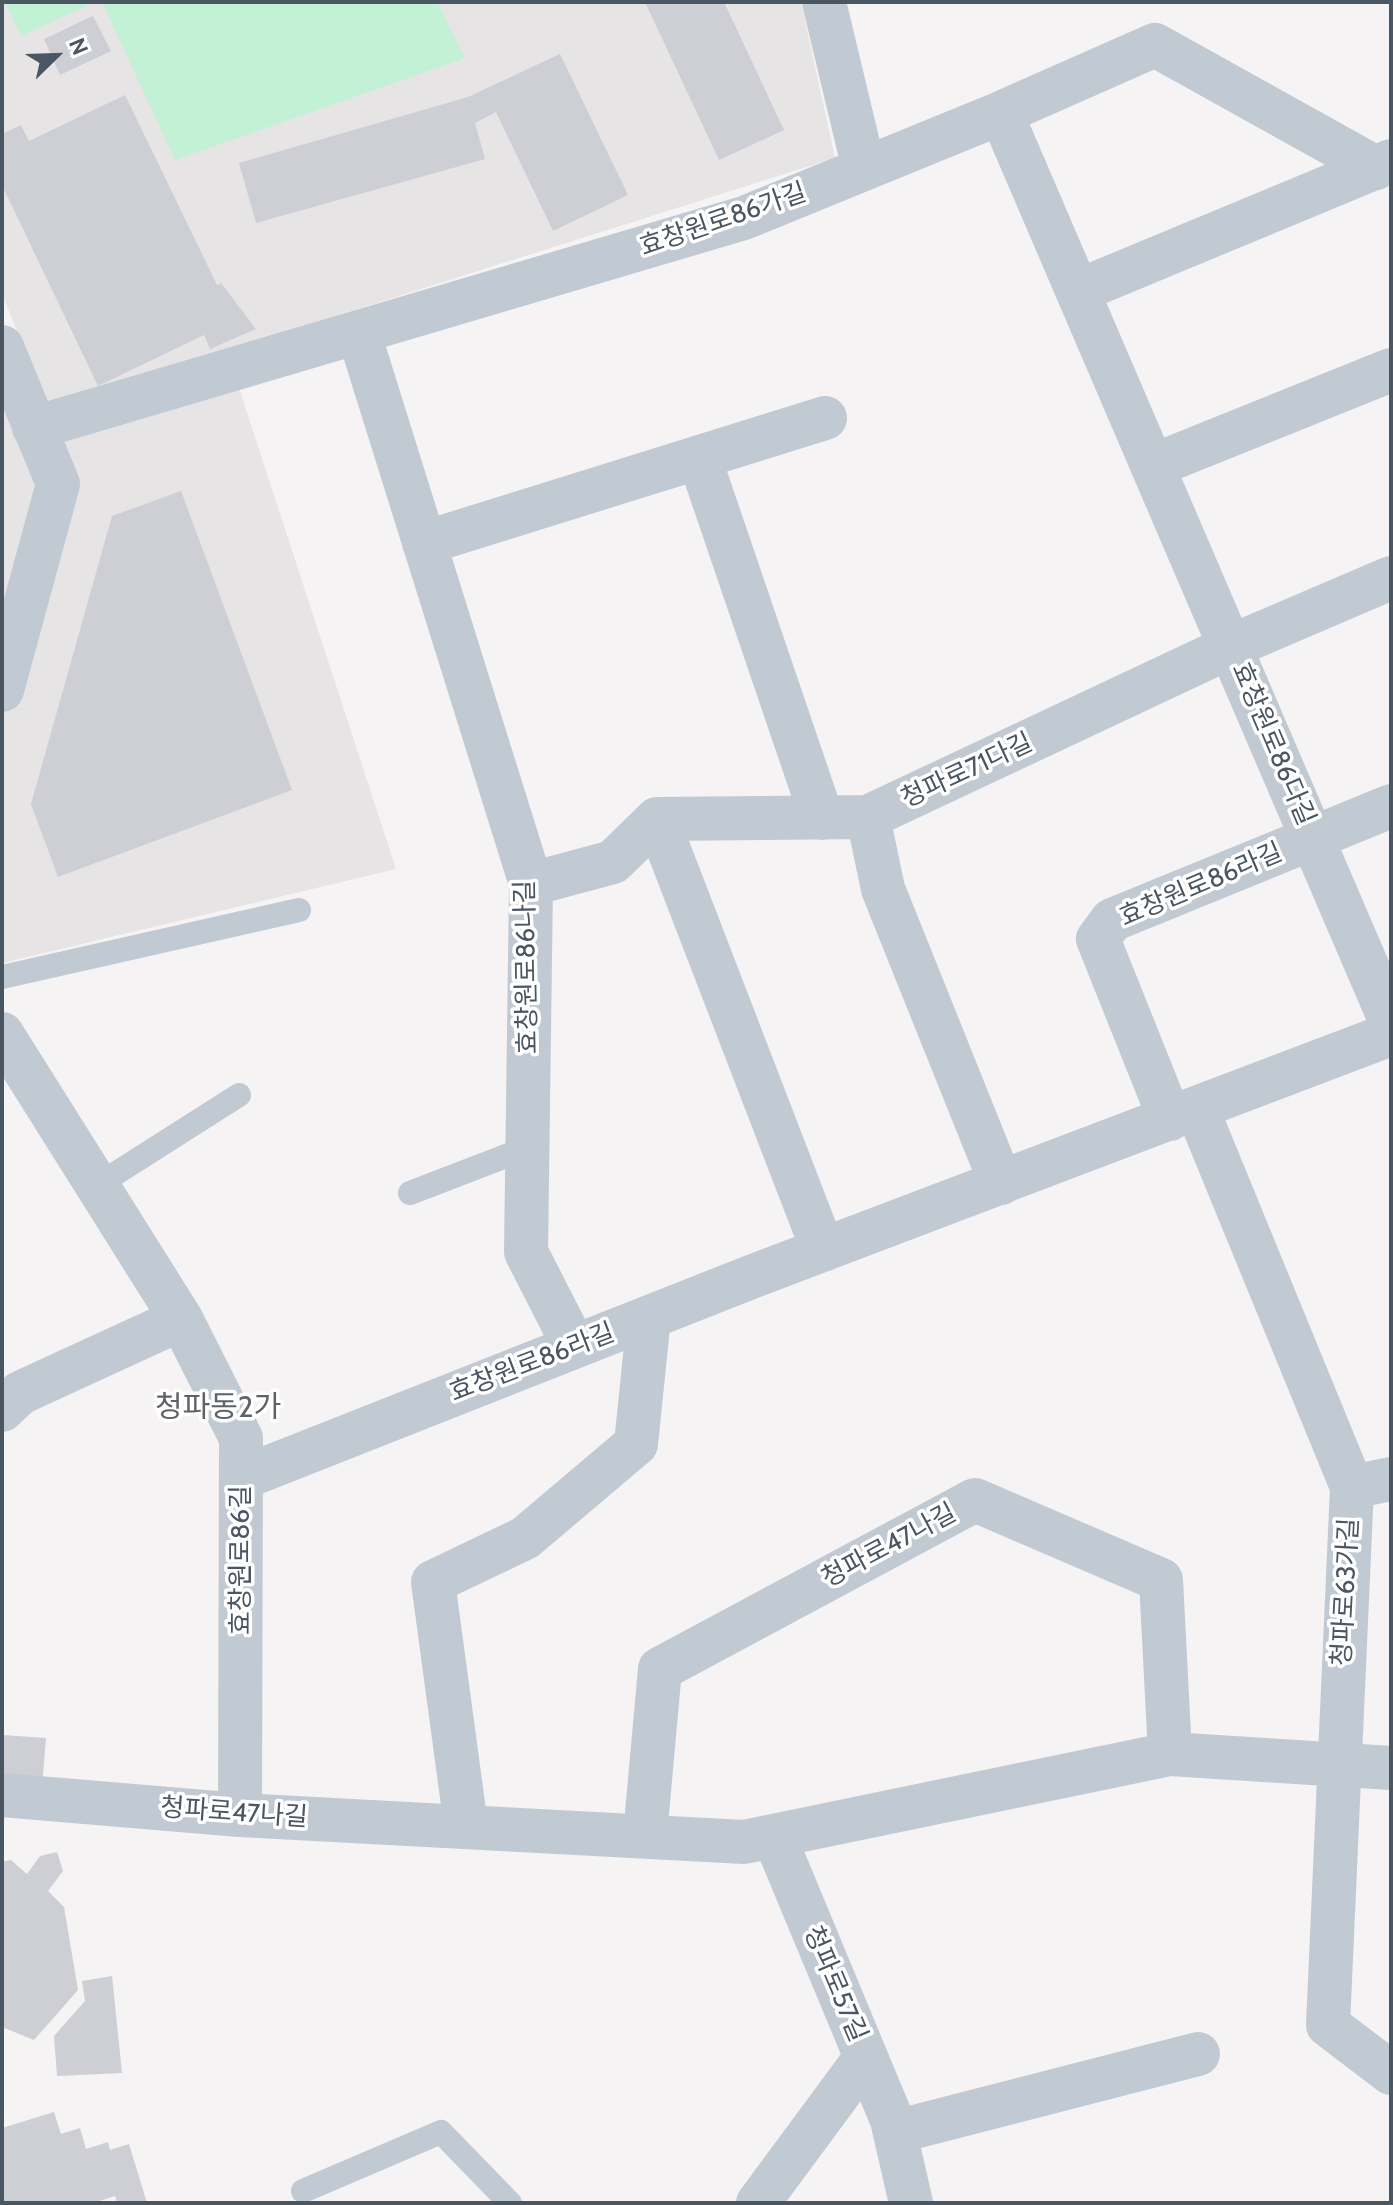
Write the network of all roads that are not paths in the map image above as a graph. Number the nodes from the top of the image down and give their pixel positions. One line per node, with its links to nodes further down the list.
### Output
1 (824, 2): 4 (street)
2 (1001, 113): 3 (street, 효창원로86가길); 4 (street, 효창원로86가길); 5 (street, 효창원로86다길)
3 (1384, 164): 5 (street)
4 (864, 169): 6 (street, 효창원로86가길)
5 (1078, 291): 12 (street, 효창원로86다길)
6 (359, 334): 10 (street, 효창원로86가길); 13 (street, 효창원로86나길)
7 (2, 347): 10 (street)
8 (1391, 370): 12 (street)
9 (825, 418): 11 (street)
10 (34, 428): 16 (street)
11 (699, 457): 13 (street); 20 (street)
12 (1155, 465): 15 (street, 효창원로86다길)
13 (424, 543): 23 (street, 효창원로86나길)
14 (1391, 578): 15 (street, 청파로71다길)
15 (1232, 646): 19 (street, 청파로71다길); 22 (street, 효창원로86다길)
16 (8, 651): 17 (street)
17 (2, 690)
18 (1391, 806): 22 (street)
19 (868, 817): 20 (street, 청파로71다길); 32 (street)
20 (822, 818): 21 (street, 청파로71다길)
21 (657, 819): 23 (street); 35 (street)
22 (1313, 838): 26 (street, 효창원로86다길); 30 (street, 효창원로86라길)
23 (531, 884): 31 (street, 효창원로86나길)
24 (299, 910): 25 (lane)
25 (2, 977)
26 (1391, 1022)
27 (2, 1034): 33 (street, 효창원로86길)
28 (1391, 1034): 30 (street, 효창원로86라길)
29 (239, 1095): 33 (lane)
30 (1184, 1114): 32 (street, 효창원로86라길); 41 (street, 청파로63가길)
31 (527, 1148): 34 (lane); 38 (street, 효창원로86나길)
32 (1001, 1183): 35 (street, 효창원로86라길)
33 (96, 1186): 37 (street, 효창원로86길)
34 (410, 1193)
35 (823, 1250): 36 (street, 효창원로86라길)
36 (649, 1317): 38 (street, 효창원로86라길); 47 (street)
37 (181, 1319): 39 (street); 40 (street, 효창원로86길)
38 (574, 1346): 40 (street, 효창원로86라길)
39 (2, 1410)
40 (242, 1478): 46 (street, 효창원로86길)
41 (1371, 1483): 43 (street, 청파로63가길)
42 (1170, 1754): 43 (street, 청파로47나길); 48 (street, 청파로47나길); 49 (street, 청파로47나길)
43 (1337, 1765): 44 (street, 청파로47나길); 52 (street, 청파로63가길)
44 (1391, 1768)
45 (2, 1795): 46 (street, 청파로47나길)
46 (240, 1815): 47 (street, 청파로47나길)
47 (466, 1826): 48 (street, 청파로47나길)
48 (645, 1835): 49 (street, 청파로47나길)
49 (774, 1836): 51 (street, 청파로57길)
50 (1198, 2054): 53 (street)
51 (866, 2057): 53 (street, 청파로57길); 56 (street)
52 (1391, 2073)
53 (895, 2132): 57 (street, 청파로57길)
54 (303, 2191): 55 (lane)
55 (510, 2203)
56 (758, 2203)
57 (911, 2203)

